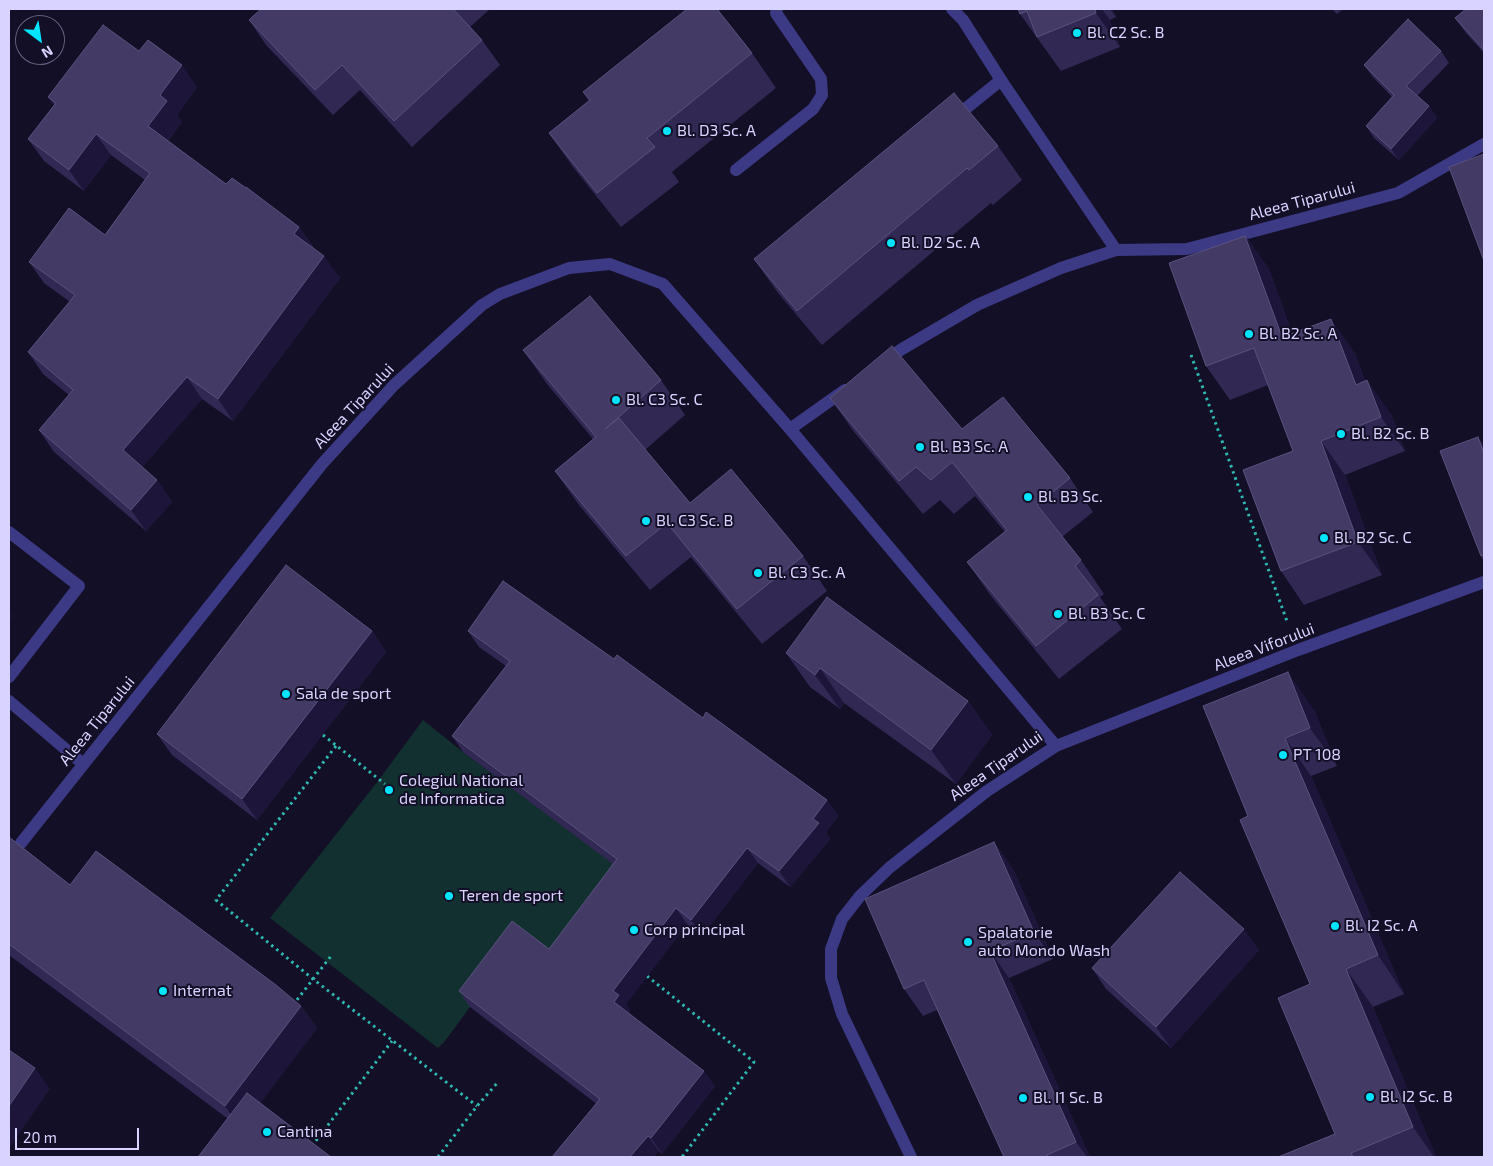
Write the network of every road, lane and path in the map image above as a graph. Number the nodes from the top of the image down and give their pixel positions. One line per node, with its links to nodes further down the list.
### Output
1 (776, 9): 6 (street)
2 (952, 9): 3 (street)
3 (1001, 80): 4 (street); 7 (street)
4 (946, 124)
5 (1484, 144): 7 (street, Aleea Tiparului)
6 (736, 170)
7 (1116, 250): 9 (street, Aleea Tiparului)
8 (1190, 355): 14 (path)
9 (870, 372)
10 (854, 383): 11 (street)
11 (790, 429): 19 (street, Aleea Tiparului); 20 (street, Aleea Tiparului)
12 (9, 532): 15 (street)
13 (1484, 582): 14 (street, Aleea Viforului)
14 (1298, 650): 19 (street, Aleea Viforului)
15 (9, 677)
16 (9, 701): 20 (street)
17 (323, 735): 18 (path)
18 (336, 746): 21 (path); 25 (path)
19 (1056, 746): 33 (street, Aleea Tiparului)
20 (83, 764): 22 (street, Aleea Tiparului)
21 (385, 784)
22 (21, 843)
23 (331, 956): 25 (path)
24 (647, 976): 32 (path)
25 (313, 979): 26 (path); 27 (path)
26 (291, 1007)
27 (392, 1041): 29 (path); 30 (path)
28 (499, 1081): 29 (path)
29 (477, 1106): 31 (path)
30 (309, 1150)
31 (438, 1157)
32 (682, 1157)
33 (911, 1157)

